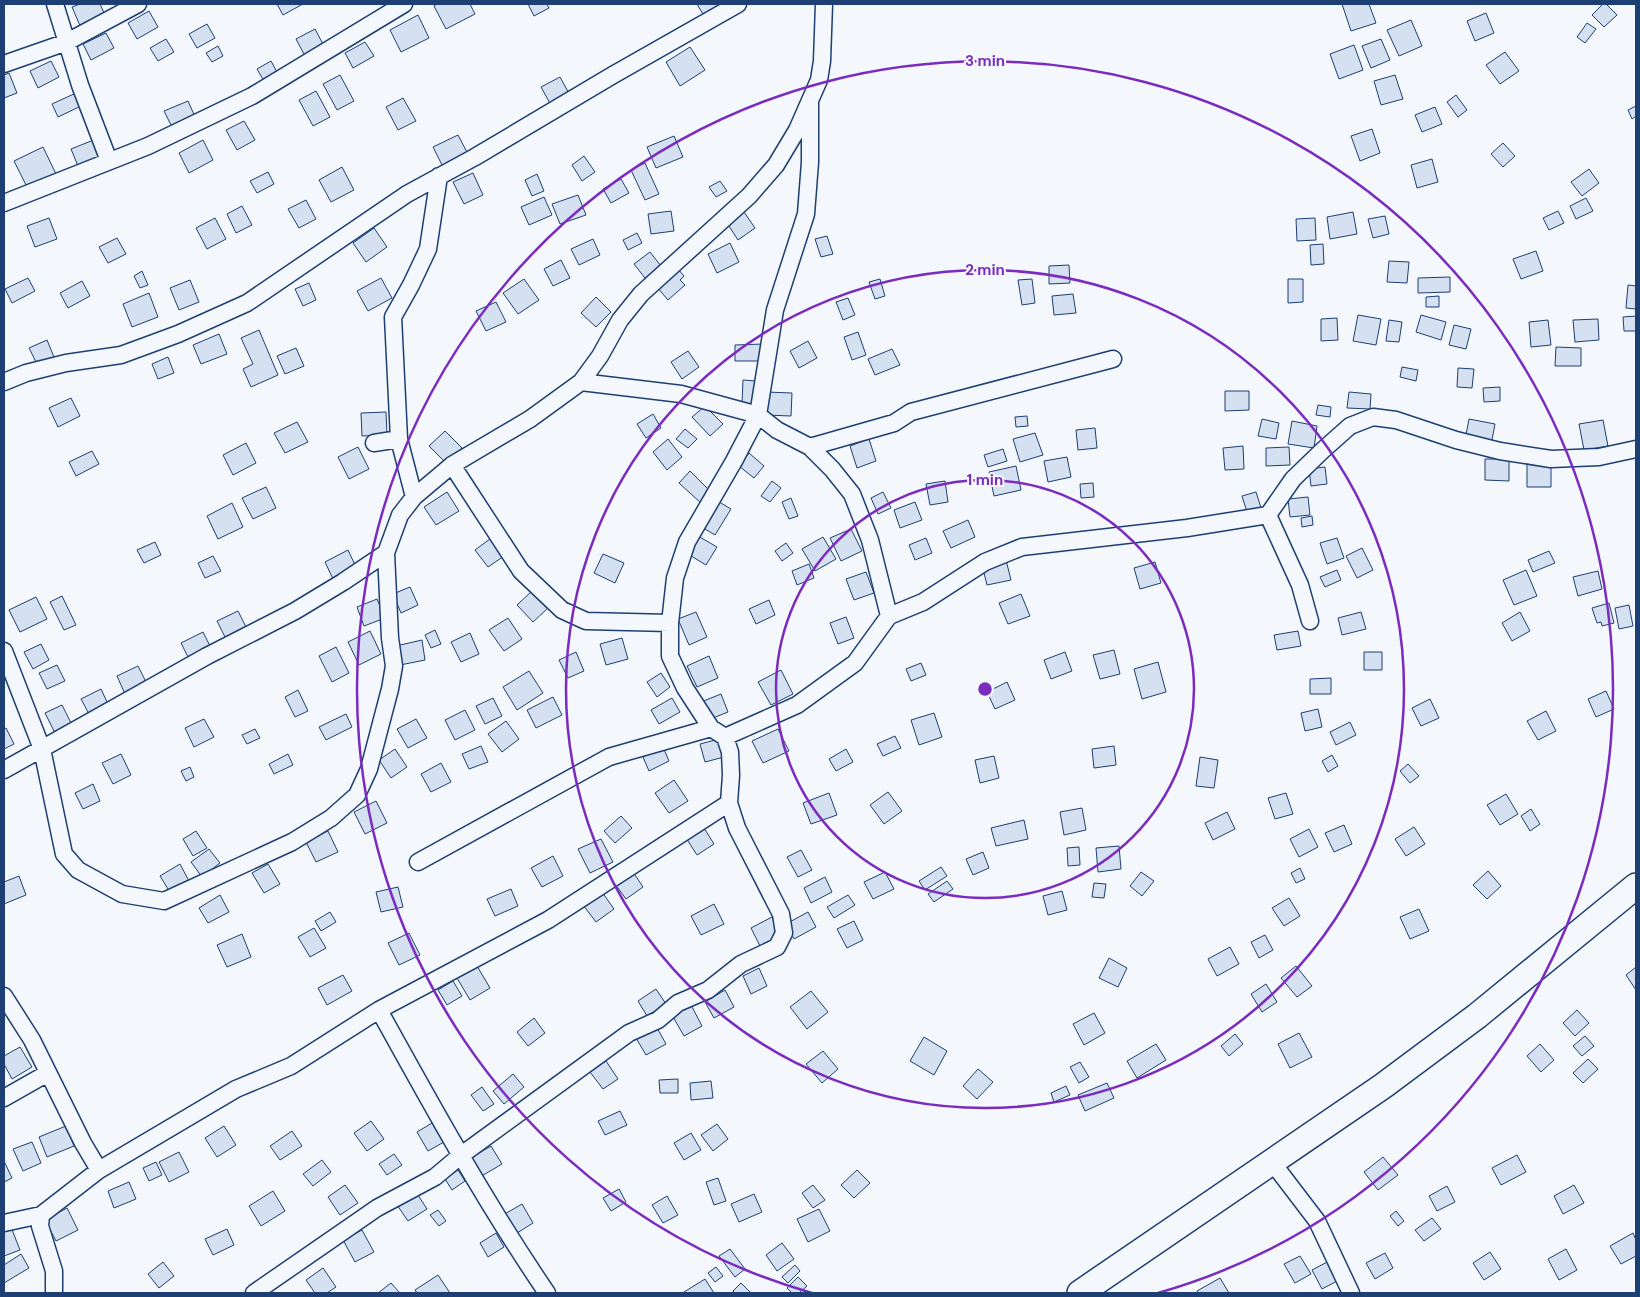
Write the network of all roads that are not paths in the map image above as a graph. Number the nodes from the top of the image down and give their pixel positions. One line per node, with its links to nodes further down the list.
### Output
1 (55, 4): 6 (street)
2 (138, 4): 6 (street)
3 (404, 4): 9 (street)
4 (738, 4): 10 (street)
5 (824, 4): 8 (street)
6 (67, 42): 7 (street); 9 (street)
7 (4, 64)
8 (810, 103): 14 (street); 15 (street)
9 (109, 161): 11 (street)
10 (439, 176): 13 (street); 16 (street)
11 (4, 202)
12 (1113, 359): 18 (street)
13 (4, 382)
14 (581, 382): 15 (street); 20 (street)
15 (758, 415): 18 (street); 26 (street)
16 (399, 439): 17 (street); 21 (street)
17 (374, 443)
18 (810, 447): 24 (street)
19 (1636, 449): 22 (street)
20 (452, 465): 21 (street); 26 (street)
21 (414, 497): 23 (street)
22 (1268, 515): 24 (street); 25 (street)
23 (386, 553): 30 (street); 30 (street)
24 (889, 616): 29 (street)
25 (1310, 621)
26 (670, 623): 28 (street)
27 (4, 651): 30 (street)
28 (711, 728): 29 (street); 33 (street)
29 (725, 738): 32 (street)
30 (42, 749): 31 (street)
31 (4, 770)
32 (729, 803): 36 (street); 39 (street)
33 (418, 862)
34 (1636, 886): 40 (main road)
35 (6, 1005): 37 (street)
36 (379, 1010): 39 (street); 41 (street)
37 (48, 1073): 38 (street); 41 (street)
38 (4, 1098)
39 (460, 1156): 45 (street); 46 (street)
40 (1272, 1162): 47 (main road); 48 (street)
41 (99, 1170): 42 (street)
42 (41, 1215): 43 (street); 44 (street)
43 (4, 1223)
44 (54, 1293)
45 (254, 1293)
46 (547, 1293)
47 (1080, 1293)
48 (1351, 1293)

